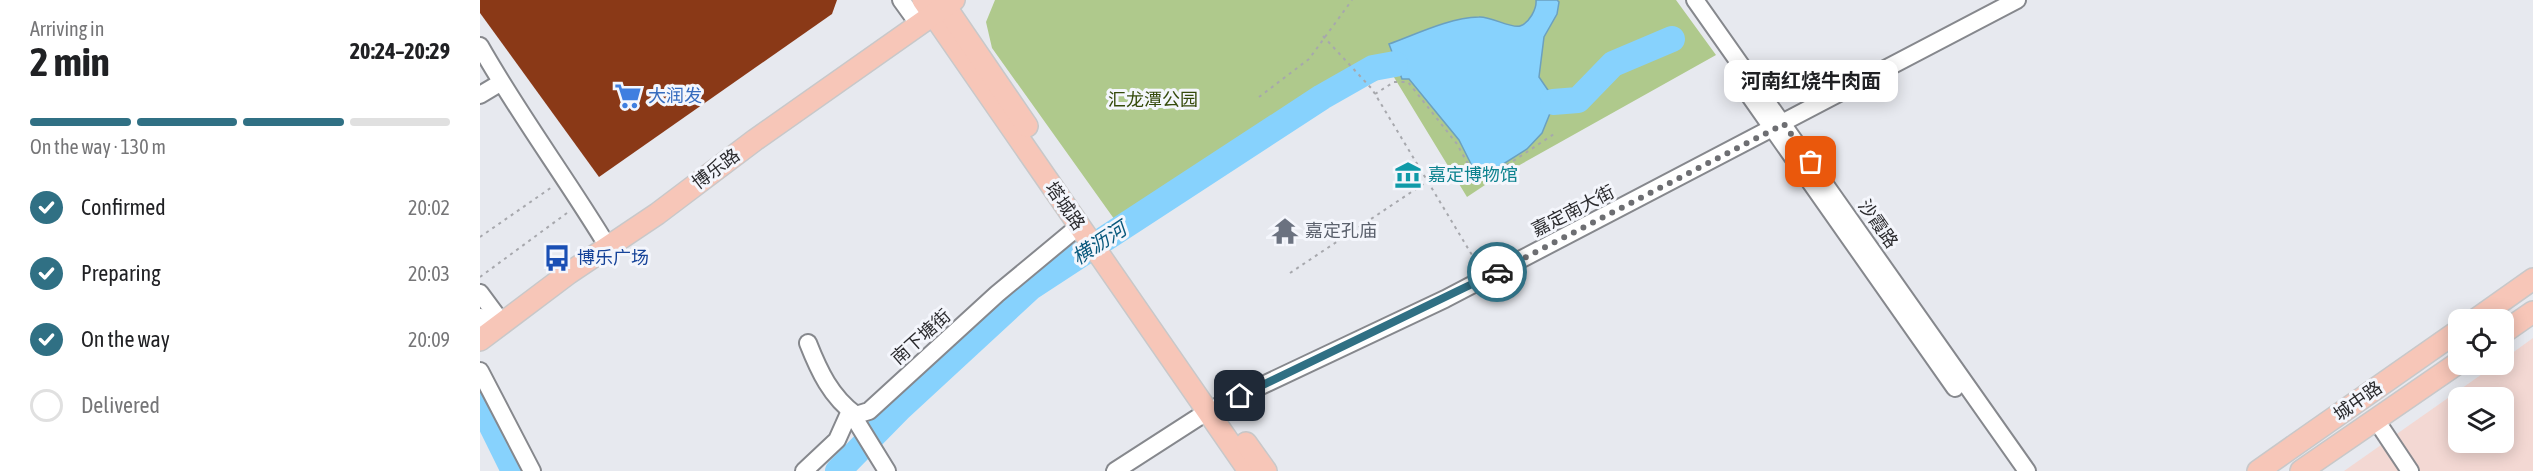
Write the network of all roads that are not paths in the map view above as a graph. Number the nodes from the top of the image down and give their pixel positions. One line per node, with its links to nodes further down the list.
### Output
1 (902, 0): 5 (street)
2 (1684, 0): 9 (street)
3 (1695, 0): 9 (street, 沙霞路)
4 (2017, 0): 9 (street, 嘉定南大街)
5 (936, 8): 10 (main road, 塔城路); 11 (main road, 博乐路)
6 (480, 47): 7 (street)
7 (500, 82): 8 (street); 11 (street)
8 (480, 95)
9 (1778, 126): 22 (street, 嘉定南大街); 31 (street); 32 (street, 沙霞路)
10 (1086, 229): 22 (main road, 塔城路); 23 (street, 南下塘街)
11 (608, 247): 17 (main road, 博乐路)
12 (2533, 279): 14 (main road)
13 (480, 293): 17 (street)
14 (2491, 309)
15 (2533, 312): 16 (main road)
16 (2514, 325)
17 (488, 328)
18 (2448, 338): 33 (main road, 城中路)
19 (808, 343): 23 (street)
20 (2448, 370): 24 (main road, 城中路)
21 (480, 371): 25 (street)
22 (1214, 408): 28 (street, 嘉定南大街); 29 (main road, 塔城路); 30 (main road, 塔城路)
23 (850, 411): 26 (street); 27 (street)
24 (2376, 420): 34 (main road, 城中路); 35 (street)
25 (532, 471)
26 (804, 471)
27 (887, 471)
28 (1114, 471)
29 (1249, 471)
30 (1266, 471)
31 (2013, 471)
32 (2027, 471)
33 (2258, 471)
34 (2301, 471)
35 (2410, 471)

